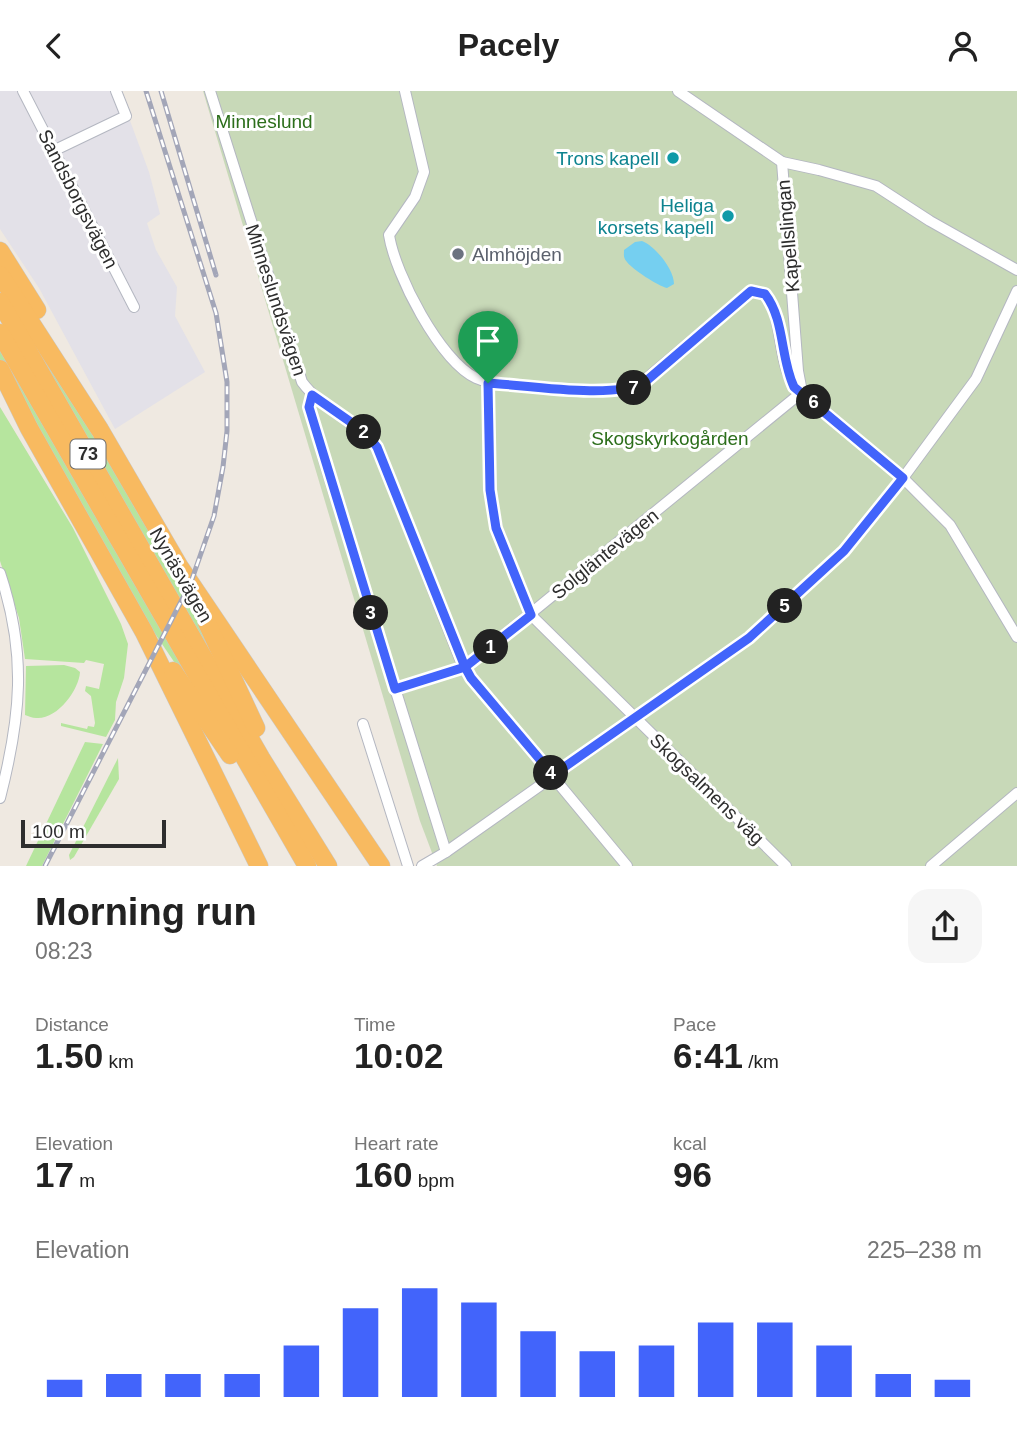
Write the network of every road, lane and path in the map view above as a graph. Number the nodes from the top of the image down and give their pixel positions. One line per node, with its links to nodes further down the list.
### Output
1 (23, 91): 6 (street, Sandsborgsvägen)
2 (116, 91): 6 (street)
3 (210, 91): 19 (street, Minneslundsvägen)
4 (405, 91): 16 (street)
5 (678, 91): 7 (street, Kapellslingan)
6 (53, 151): 13 (street, Sandsborgsvägen)
7 (782, 162): 9 (street); 18 (street, Kapellslingan)
8 (0, 251): 21 (highway)
9 (1017, 271)
10 (0, 275): 21 (highway)
11 (1017, 291): 22 (street)
12 (0, 302): 39 (highway, Nynäsvägen / 73)
13 (134, 307)
14 (0, 333): 37 (highway, Nynäsvägen / 73)
15 (0, 369): 20 (highway)
16 (488, 383): 18 (street, Kapellslingan); 27 (street, Skogsalmens väg)
17 (0, 385): 20 (highway)
18 (802, 393): 22 (street, Kapellslingan); 27 (street, Solgläntevägen)
19 (312, 395): 29 (street, Minneslundsvägen); 30 (street)
20 (29, 428): 26 (highway)
21 (100, 431): 23 (highway)
22 (903, 478): 28 (street, Kapellslingan); 31 (street)
23 (178, 566): 39 (highway); 40 (highway)
24 (0, 573): 25 (street)
25 (2, 586): 35 (street)
26 (132, 611): 37 (highway); 38 (highway)
27 (531, 615): 29 (street, Solgläntevägen); 31 (street, Skogsalmens väg)
28 (1017, 637)
29 (465, 667): 30 (street, Solgläntevägen); 33 (street, Minneslundsvägen)
30 (395, 689): 36 (street)
31 (635, 719): 33 (street); 44 (street, Skogsalmens väg)
32 (363, 723): 41 (street)
33 (553, 775): 36 (street); 43 (street, Minneslundsvägen)
34 (1017, 793): 45 (street)
35 (0, 798)
36 (446, 852): 42 (street)
37 (305, 864)
38 (259, 866)
39 (329, 866)
40 (381, 866)
41 (408, 866)
42 (422, 866)
43 (627, 866)
44 (786, 866)
45 (931, 866)

